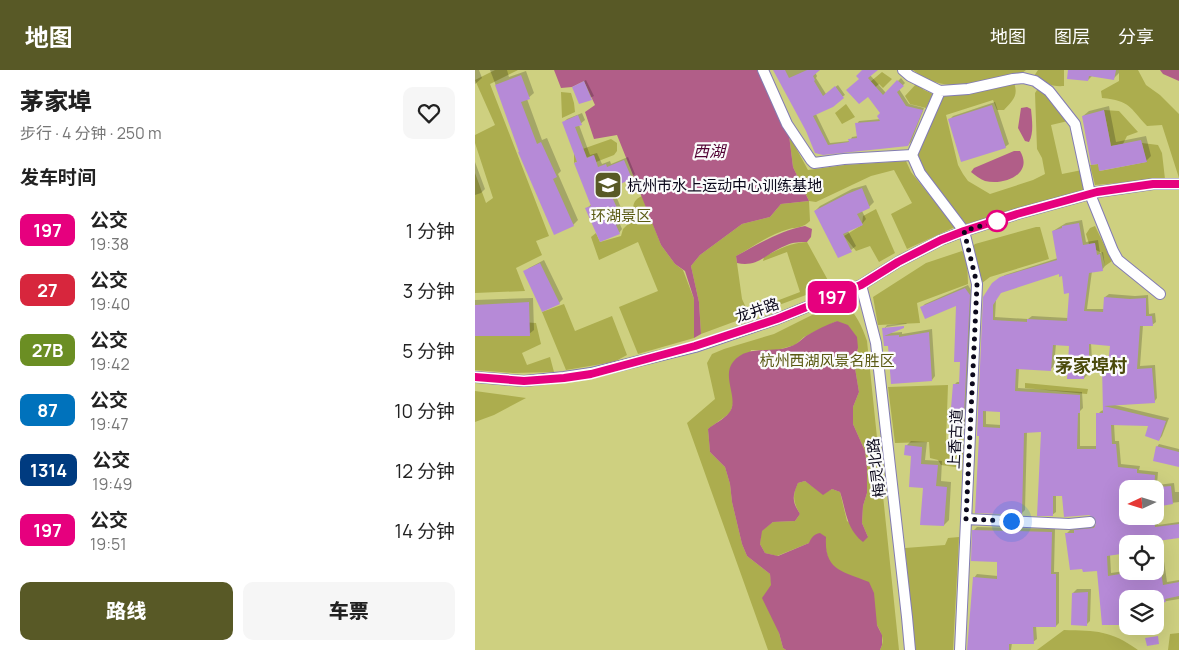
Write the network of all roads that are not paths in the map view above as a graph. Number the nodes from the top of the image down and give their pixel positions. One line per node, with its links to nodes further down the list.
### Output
1 (763, 70): 4 (street)
2 (903, 70): 3 (street)
3 (940, 91): 4 (street); 6 (street)
4 (911, 156): 7 (street)
5 (1179, 184): 6 (street, 龙井路)
6 (1090, 194): 7 (street, 龙井路); 9 (street)
7 (964, 231): 8 (street, 龙井路); 11 (street, 上香古道)
8 (861, 285): 10 (street, 龙井路); 13 (street, 梅灵北路)
9 (1160, 294)
10 (475, 377)
11 (966, 519): 12 (street); 14 (street, 上香古道)
12 (1090, 522)
13 (910, 650)
14 (960, 650)

